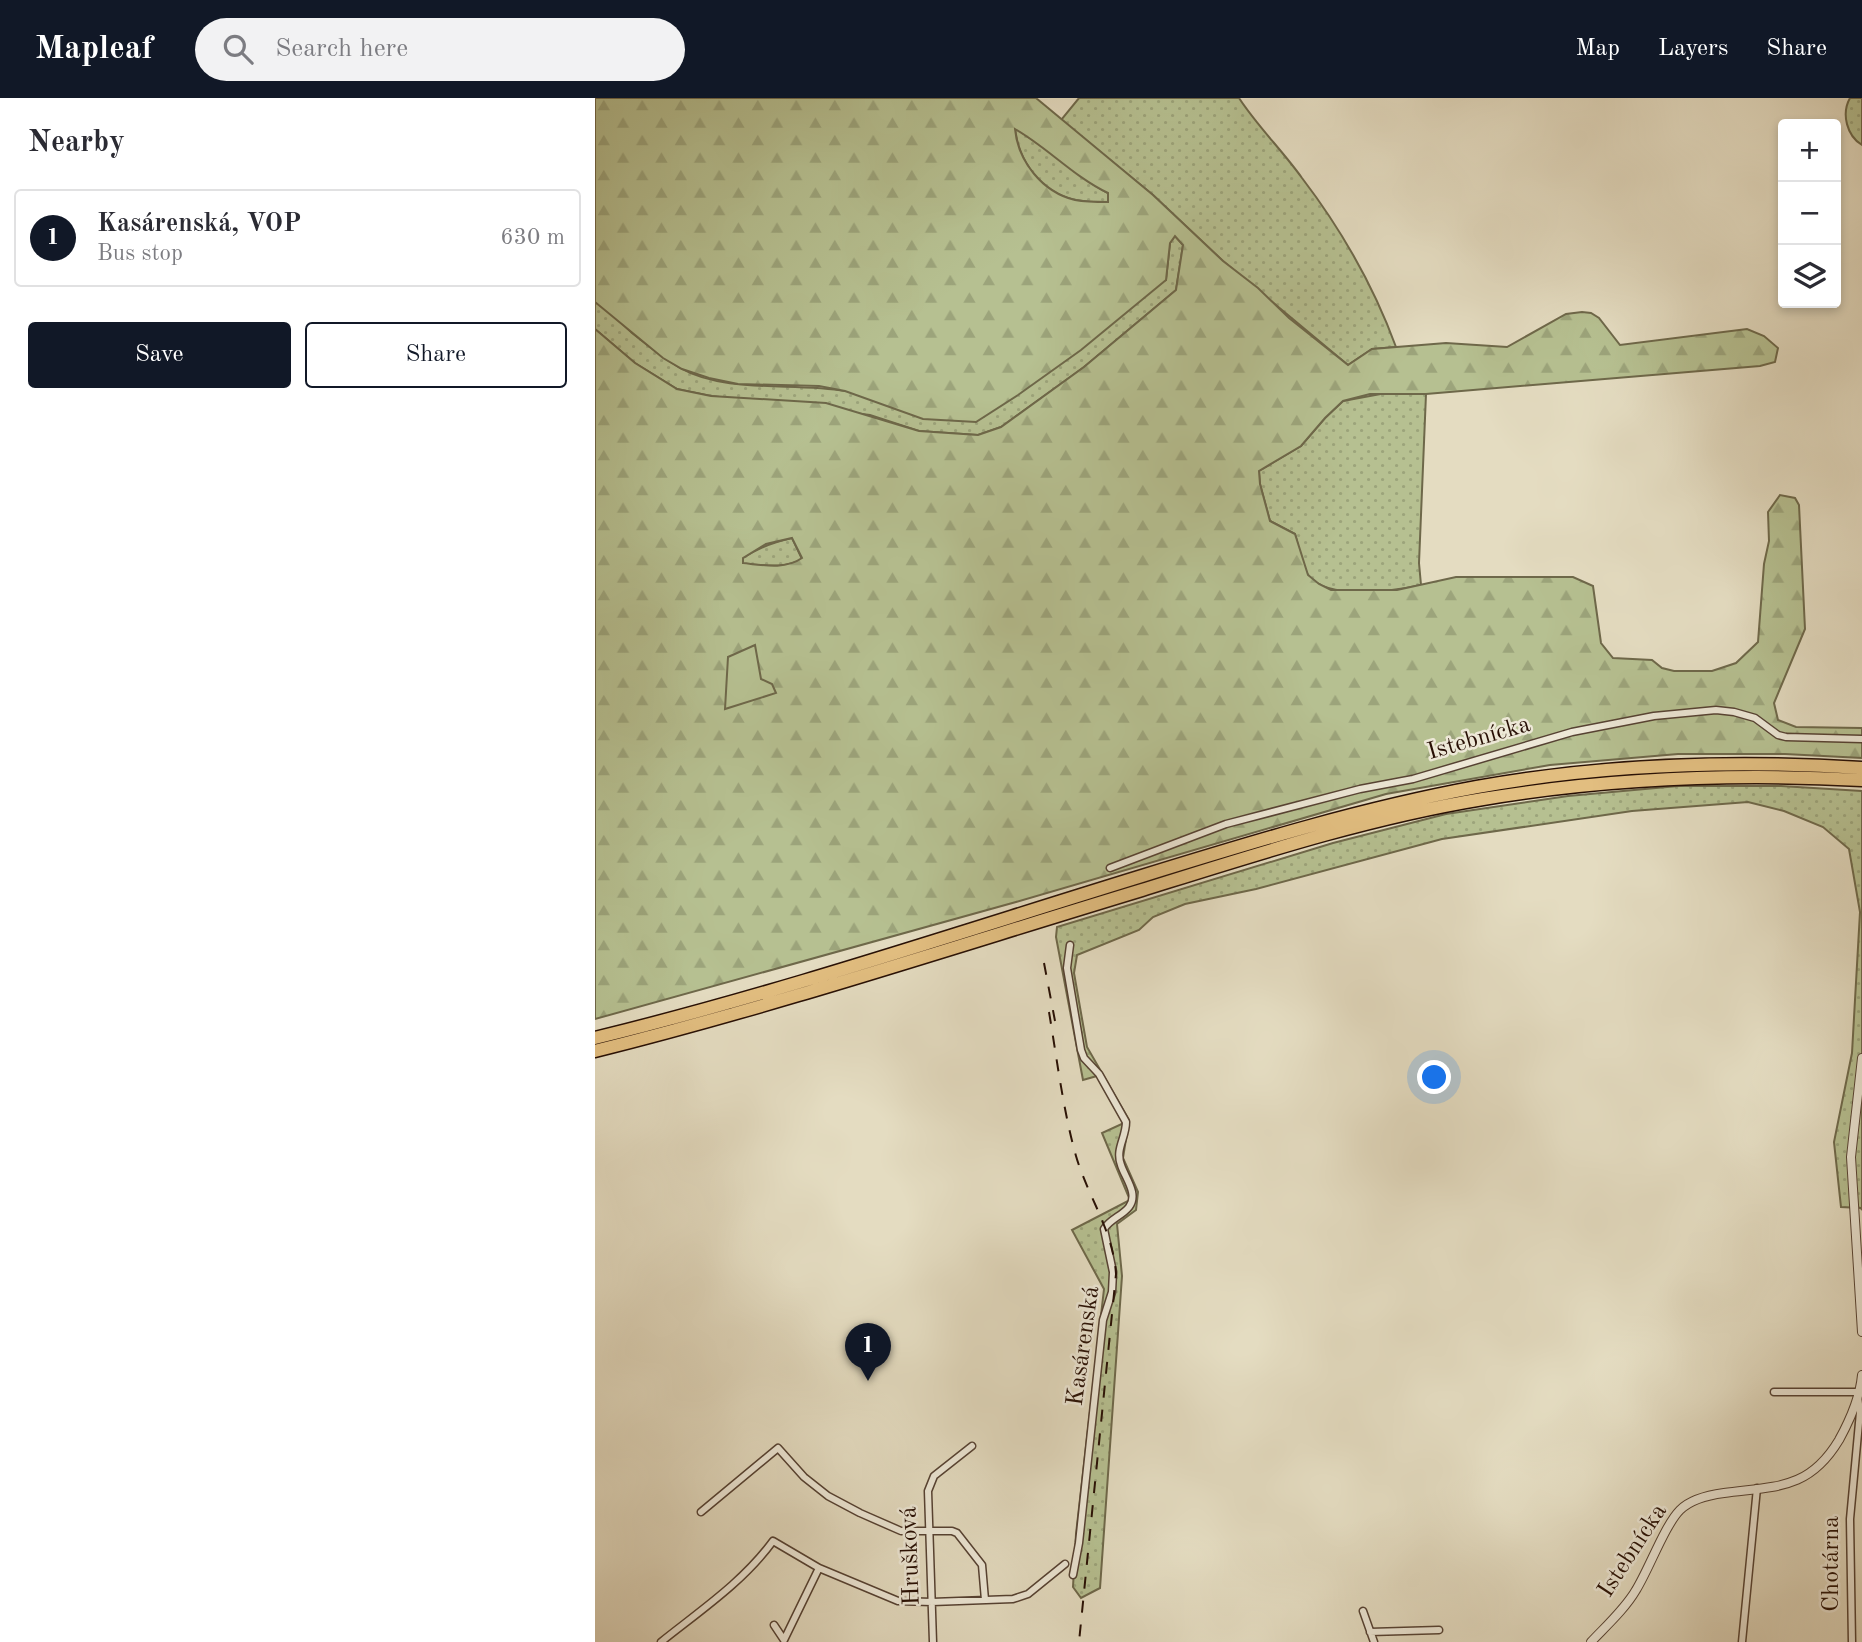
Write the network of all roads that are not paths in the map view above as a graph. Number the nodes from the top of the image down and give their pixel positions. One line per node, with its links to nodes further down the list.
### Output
1 (1862, 739): 4 (street, Istebnícka)
2 (1862, 768): 6 (highway)
3 (1862, 780): 7 (highway)
4 (1111, 868)
5 (1070, 945): 21 (street, Kasárenská)
6 (595, 1038)
7 (595, 1051)
8 (1862, 1058): 9 (street)
9 (1862, 1332)
10 (1862, 1375): 12 (street, Istebnícka)
11 (1774, 1392): 12 (street)
12 (1859, 1394): 13 (street, Istebnícka); 14 (street, Chotárna)
13 (1840, 1437): 14 (street); 16 (street, Istebnícka)
14 (1857, 1444): 33 (street, Chotárna)
15 (972, 1446): 18 (street, Hrušková)
16 (1758, 1489): 31 (street, Istebnícka); 32 (street)
17 (701, 1512): 18 (street)
18 (929, 1532): 22 (street); 23 (street, Hrušková)
19 (1065, 1564): 22 (street)
20 (819, 1568): 23 (street); 25 (street); 28 (street)
21 (1073, 1575)
22 (985, 1600): 23 (street)
23 (932, 1602): 29 (street, Hrušková)
24 (1363, 1611): 27 (street)
25 (774, 1625)
26 (1439, 1630): 27 (street)
27 (1370, 1632): 30 (street)
28 (661, 1642)
29 (933, 1642)
30 (1374, 1642)
31 (1591, 1642)
32 (1742, 1642)
33 (1852, 1642)

